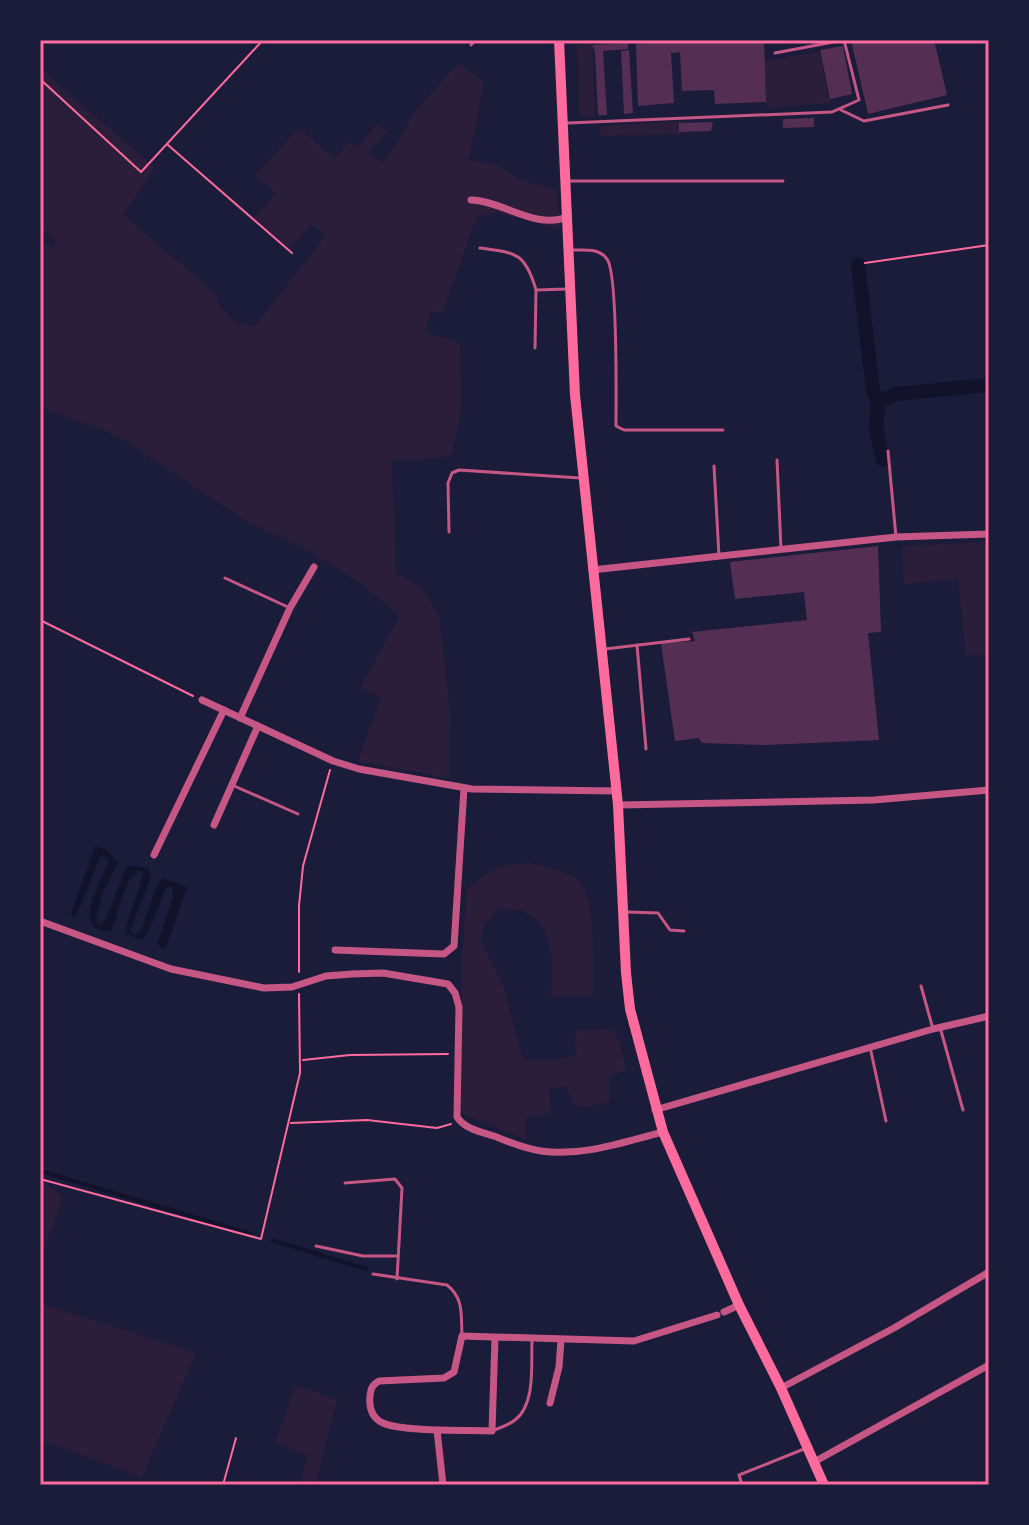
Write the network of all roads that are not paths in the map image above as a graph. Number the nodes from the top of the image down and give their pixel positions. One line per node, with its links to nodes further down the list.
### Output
1 (475, 40): 4 (lane)
2 (559, 40): 8 (main road)
3 (844, 40): 5 (lane); 7 (lane)
4 (471, 45)
5 (775, 53)
6 (948, 105): 7 (lane)
7 (840, 109): 8 (lane)
8 (564, 124): 9 (main road)
9 (566, 181): 10 (lane); 12 (main road)
10 (783, 181)
11 (471, 200): 12 (street)
12 (567, 217): 14 (main road)
13 (480, 248): 16 (lane)
14 (569, 250): 15 (main road); 18 (lane)
15 (570, 289): 16 (lane); 22 (main road)
16 (536, 290): 17 (lane)
17 (535, 348)
18 (723, 430)
19 (888, 451): 25 (lane)
20 (777, 460): 26 (lane)
21 (714, 466): 27 (lane)
22 (583, 478): 23 (lane); 29 (main road)
23 (449, 532)
24 (989, 534): 25 (street)
25 (896, 537): 26 (street)
26 (781, 549): 27 (street)
27 (719, 556): 29 (street)
28 (314, 567): 31 (street)
29 (592, 570): 34 (main road)
30 (225, 578): 31 (lane)
31 (290, 608): 37 (street)
32 (689, 639): 33 (lane)
33 (637, 645): 34 (lane); 39 (lane)
34 (602, 650): 43 (main road)
35 (202, 700): 36 (street)
36 (224, 710): 37 (street); 47 (street)
37 (240, 718): 38 (street)
38 (258, 726): 40 (street); 41 (street)
39 (646, 749)
40 (232, 785): 45 (lane); 46 (street)
41 (464, 788): 43 (street); 51 (street)
42 (989, 790): 44 (street)
43 (616, 791): 44 (main road)
44 (618, 805): 48 (main road)
45 (298, 814)
46 (214, 825)
47 (154, 855)
48 (623, 912): 50 (lane); 56 (main road)
49 (40, 921): 59 (street)
50 (684, 931)
51 (335, 950)
52 (921, 986): 54 (lane)
53 (989, 1016): 54 (street)
54 (937, 1028): 55 (street); 57 (lane)
55 (870, 1047): 56 (street); 58 (lane)
56 (655, 1110): 59 (main road)
57 (963, 1110)
58 (886, 1121)
59 (663, 1132): 66 (main road)
60 (345, 1183): 62 (lane)
61 (316, 1246): 62 (lane)
62 (398, 1256): 65 (lane)
63 (989, 1272): 72 (street)
64 (373, 1274): 65 (lane)
65 (397, 1279): 67 (lane)
66 (739, 1305): 70 (street); 72 (main road)
67 (462, 1336): 68 (street); 74 (street)
68 (495, 1338): 69 (street); 75 (street)
69 (532, 1340): 70 (street); 75 (lane)
70 (561, 1340): 73 (street)
71 (989, 1365): 77 (street)
72 (781, 1388): 76 (main road)
73 (550, 1403)
74 (437, 1430): 75 (street); 78 (street)
75 (492, 1431)
76 (807, 1447): 77 (main road); 79 (lane)
77 (814, 1462): 80 (main road)
78 (443, 1485)
79 (742, 1485)
80 (824, 1485)

